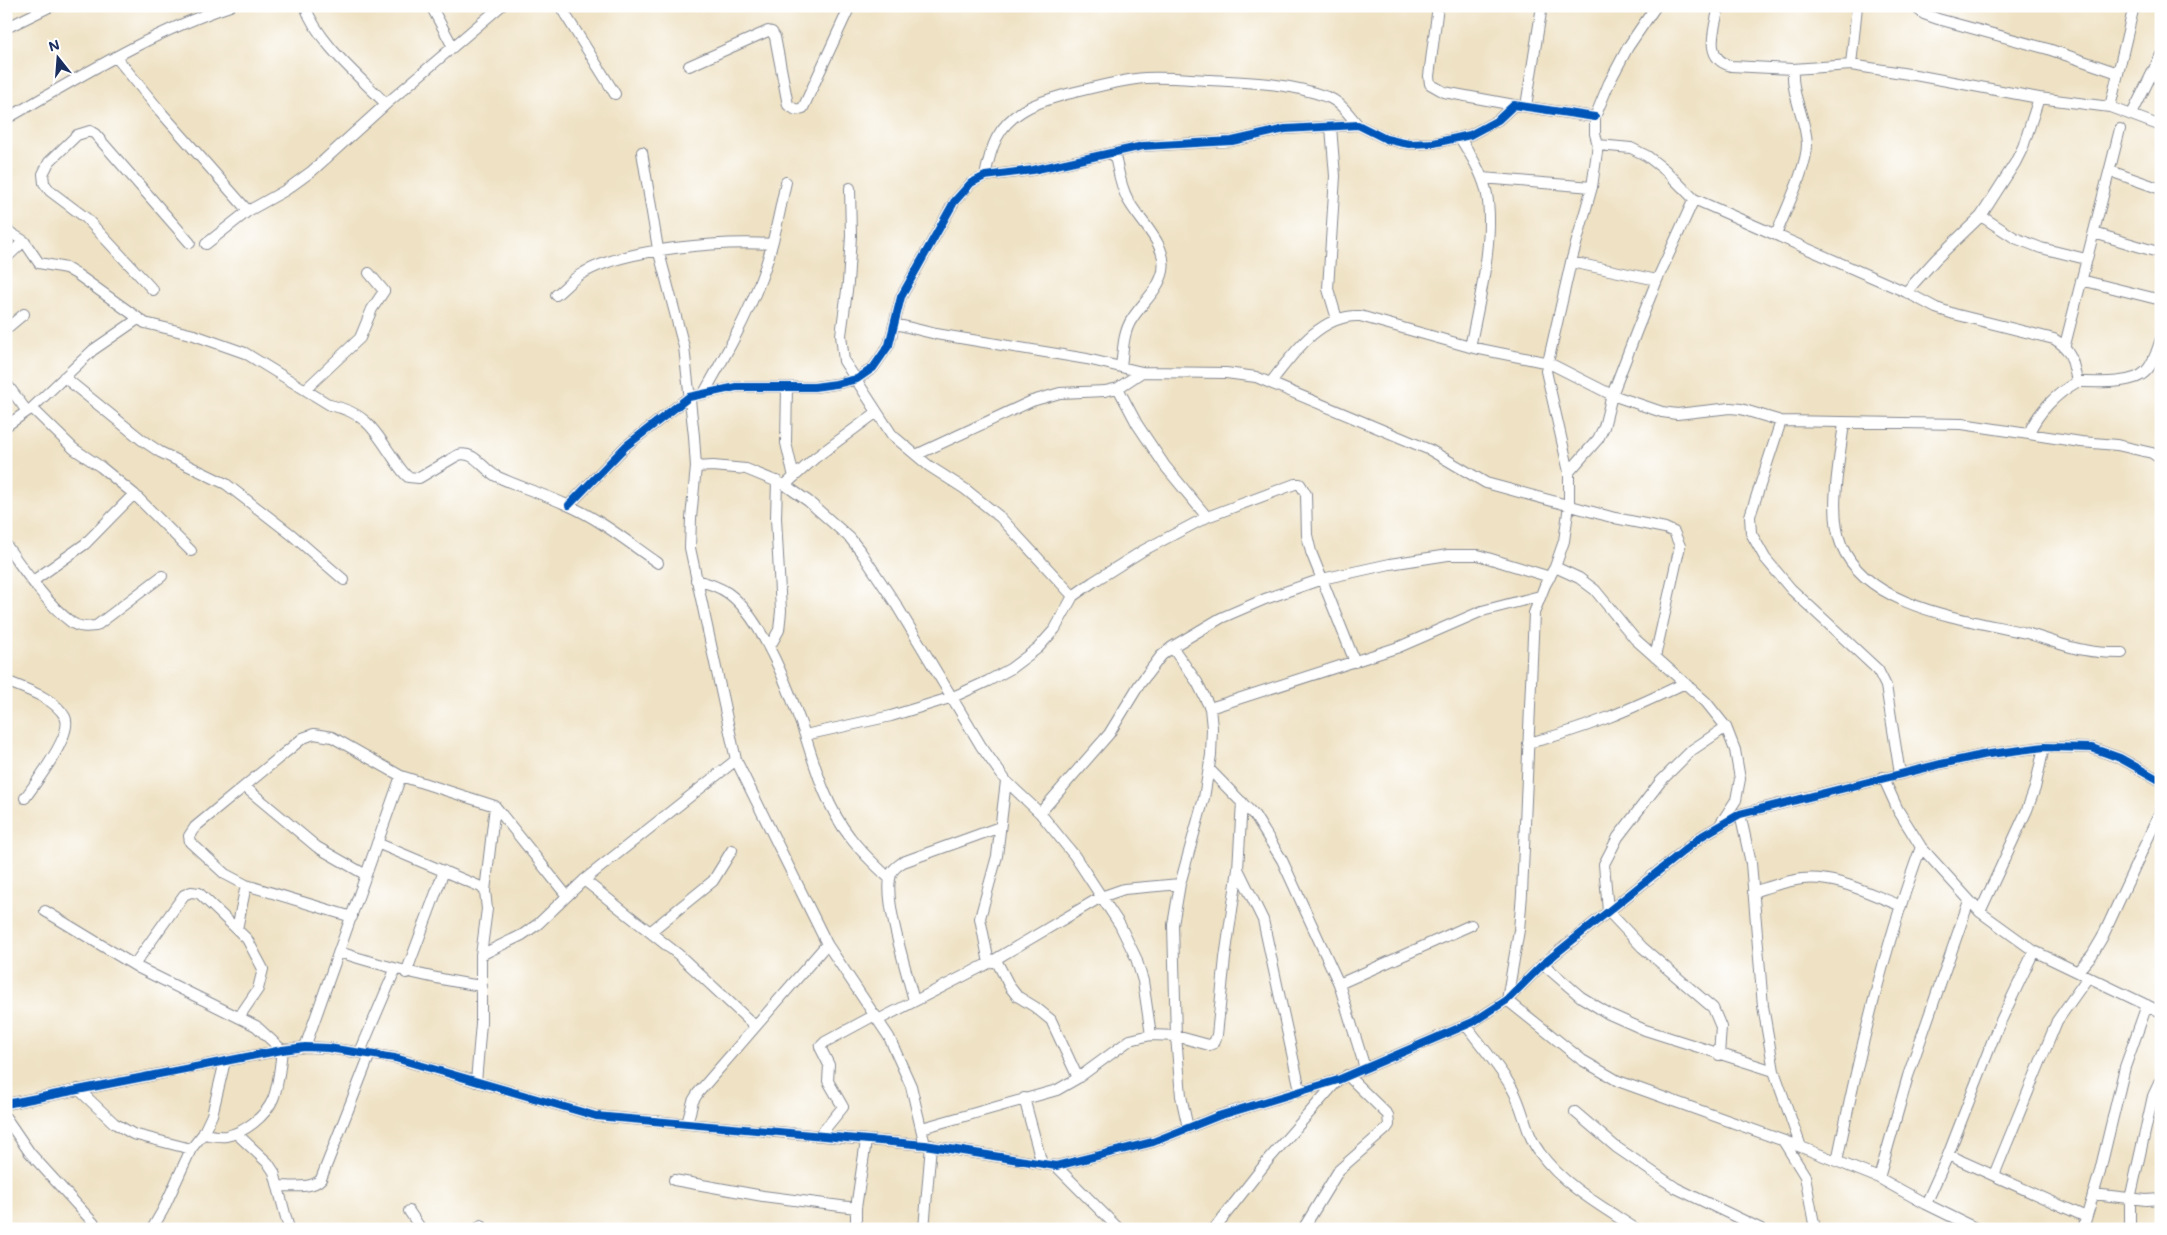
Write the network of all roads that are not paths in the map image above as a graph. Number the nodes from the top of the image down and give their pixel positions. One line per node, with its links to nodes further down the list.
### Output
1 (51, 6): 15 (street)
2 (230, 6): 18 (street)
3 (305, 6): 25 (street)
4 (431, 6): 16 (street)
5 (501, 6): 16 (street)
6 (560, 6): 23 (street)
7 (1438, 6): 26 (street)
8 (1542, 6): 27 (street)
9 (1656, 6): 30 (street)
10 (1719, 6): 21 (street)
11 (1856, 6): 19 (street)
12 (1914, 6): 22 (street)
13 (2134, 6): 22 (street)
14 (846, 8): 20 (street)
15 (6, 28)
16 (453, 47): 25 (street)
17 (2161, 55): 29 (street)
18 (116, 57): 31 (street); 48 (street)
19 (1851, 65): 21 (street); 24 (street)
20 (689, 66)
21 (1793, 69): 52 (street)
22 (2118, 73): 28 (street)
23 (615, 94)
24 (2039, 98): 28 (street); 49 (street)
25 (386, 104): 48 (street)
26 (1514, 105): 27 (street); 36 (street)
27 (1526, 106): 30 (street)
28 (2110, 107): 29 (street)
29 (2132, 114): 33 (street)
30 (1595, 118): 37 (street)
31 (6, 119)
32 (1358, 125): 34 (street); 36 (street); 41 (street)
33 (2161, 126)
34 (1331, 127): 39 (street); 71 (street)
35 (2120, 129): 40 (street)
36 (1460, 138): 42 (street)
37 (1598, 145): 44 (street); 47 (street)
38 (642, 152): 57 (street)
39 (1114, 152): 41 (street); 78 (street)
40 (2110, 172): 46 (street); 51 (street)
41 (985, 176): 72 (street)
42 (1482, 178): 44 (street); 76 (street)
43 (786, 182): 56 (street)
44 (1592, 187): 61 (street)
45 (850, 188): 81 (street)
46 (2161, 189)
47 (1694, 199): 52 (street); 63 (street)
48 (248, 211): 55 (street)
49 (1981, 216): 60 (street); 66 (street)
50 (6, 230): 53 (street)
51 (2094, 233): 58 (street); 60 (street)
52 (1776, 235): 66 (street)
53 (24, 241): 59 (street); 70 (street)
54 (190, 243): 65 (street)
55 (206, 244)
56 (772, 244): 57 (street); 88 (street)
57 (658, 249): 67 (street); 90 (street)
58 (2161, 253)
59 (6, 258)
60 (2086, 259): 64 (street)
61 (1571, 262): 63 (street); 77 (street)
62 (369, 273): 87 (street)
63 (1657, 280): 89 (street)
64 (2081, 280): 68 (street); 75 (street)
65 (153, 290)
66 (1906, 292): 75 (street)
67 (556, 295)
68 (2161, 300)
69 (24, 314): 73 (street)
70 (138, 319): 80 (street); 87 (street)
71 (1337, 319): 76 (street); 82 (street)
72 (895, 324): 78 (street); 81 (street)
73 (6, 328)
74 (2161, 339): 83 (street)
75 (2064, 345): 83 (street)
76 (1470, 347): 77 (street)
77 (1549, 363): 89 (street); 100 (street)
78 (1121, 367): 79 (street)
79 (1142, 372): 82 (street); 86 (street)
80 (64, 376): 91 (street); 114 (street)
81 (857, 379): 85 (street); 92 (street)
82 (1270, 382): 105 (street)
83 (2077, 382): 96 (street)
84 (6, 383): 91 (street)
85 (787, 388): 88 (street); 101 (street)
86 (1118, 388): 97 (street); 106 (street)
87 (306, 390): 104 (street)
88 (704, 393): 90 (street)
89 (1612, 395): 93 (street); 100 (street)
90 (689, 397): 99 (street); 104 (street)
91 (29, 409): 95 (street); 103 (street)
92 (877, 412): 97 (street); 101 (street)
93 (1781, 421): 94 (street); 134 (street)
94 (1844, 423): 96 (street); 121 (street)
95 (6, 426)
96 (2029, 433): 98 (street)
97 (916, 455): 117 (street)
98 (2161, 459)
99 (696, 467): 102 (street); 115 (street)
100 (1569, 472): 105 (street)
101 (794, 477): 102 (street)
102 (781, 483): 120 (street); 126 (street)
103 (134, 494): 108 (street); 116 (street)
104 (569, 505): 109 (street)
105 (1569, 505): 110 (street); 122 (street)
106 (1207, 518): 113 (street); 117 (street)
107 (6, 545): 116 (street)
108 (191, 551)
109 (658, 563)
110 (1555, 567): 112 (street); 122 (street)
111 (162, 576): 116 (street)
112 (1550, 577): 113 (street); 118 (street)
113 (1322, 579): 119 (street); 123 (street)
114 (344, 580)
115 (696, 580): 120 (street); 132 (street)
116 (33, 581)
117 (1073, 596): 126 (street)
118 (1540, 596): 123 (street); 130 (street)
119 (1172, 646): 127 (street); 144 (street)
120 (769, 648): 129 (street)
121 (2122, 653)
122 (1655, 657): 125 (street)
123 (1355, 662): 127 (street)
124 (6, 681): 140 (street)
125 (1685, 683): 128 (street); 130 (street)
126 (953, 697): 129 (street); 137 (street)
127 (1210, 708): 133 (street)
128 (1726, 727): 146 (street); 165 (street)
129 (805, 735): 154 (street)
130 (1528, 743): 184 (street)
131 (2044, 747): 134 (street); 138 (street); 166 (street)
132 (736, 760): 155 (street); 171 (street)
133 (1209, 769): 141 (street); 156 (street)
134 (1900, 774): 136 (street)
135 (401, 776): 139 (street); 142 (street); 148 (street)
136 (1883, 777): 145 (street); 149 (street)
137 (1006, 781): 144 (street); 147 (street)
138 (2161, 781)
139 (245, 787): 153 (street); 157 (street)
140 (25, 798)
141 (1242, 802): 151 (street); 182 (street)
142 (495, 806): 158 (street); 160 (street)
143 (2161, 810): 179 (street)
144 (1040, 813): 161 (street)
145 (1740, 814): 146 (street); 159 (street)
146 (1720, 824): 165 (street)
147 (1000, 827): 154 (street); 175 (street)
148 (377, 843): 152 (street); 153 (street)
149 (1921, 847): 162 (street); 163 (street)
150 (732, 850): 170 (street)
151 (1238, 869): 193 (street); 206 (street)
152 (444, 872): 158 (street); 180 (street)
153 (366, 875): 167 (street)
154 (890, 879): 185 (street)
155 (584, 880): 160 (street); 170 (street)
156 (1180, 884): 161 (street); 193 (street)
157 (246, 885): 167 (street); 169 (street)
158 (485, 891): 174 (street)
159 (1753, 892): 163 (street); 200 (street)
160 (568, 896): 174 (street)
161 (1101, 897): 175 (street); 192 (street)
162 (1969, 901): 166 (street); 227 (street)
163 (1899, 905): 223 (street)
164 (45, 911): 177 (street)
165 (1608, 911): 176 (street); 197 (street)
166 (1980, 912): 172 (street)
167 (352, 917): 173 (street)
168 (1471, 926): 182 (street)
169 (237, 929): 177 (street); 188 (street)
170 (650, 932): 191 (street)
171 (826, 944): 189 (street); 191 (street)
172 (2034, 951): 179 (street); 222 (street)
173 (339, 952): 178 (street); 194 (street)
174 (482, 956): 183 (street)
175 (993, 961): 185 (street); 201 (street)
176 (1544, 964): 184 (street); 197 (street)
177 (134, 965): 188 (street)
178 (395, 970): 180 (street); 196 (street)
179 (2078, 972): 181 (street)
180 (406, 973): 183 (street)
181 (2088, 977): 186 (street); 226 (street)
182 (1338, 984): 199 (street)
183 (482, 986): 204 (street)
184 (1507, 1000): 190 (street); 218 (street)
185 (914, 1001): 189 (street)
186 (2147, 1005): 187 (street); 230 (street)
187 (2161, 1012)
188 (239, 1017): 195 (street)
189 (877, 1018): 212 (street); 216 (street)
190 (1466, 1025): 199 (street); 246 (street)
191 (755, 1026): 211 (street)
192 (1151, 1035): 193 (street); 201 (street)
193 (1176, 1036): 213 (street)
194 (305, 1047): 195 (street); 196 (street)
195 (282, 1050): 198 (street); 214 (street)
196 (365, 1053): 204 (street); 229 (street)
197 (1719, 1055): 200 (street)
198 (225, 1061): 205 (street); 215 (street)
199 (1365, 1068): 202 (street)
200 (1774, 1071): 220 (street)
201 (1078, 1078): 207 (street)
202 (1342, 1078): 206 (street); 244 (street); 245 (street)
203 (2161, 1079): 231 (street)
204 (476, 1082): 211 (street)
205 (78, 1089): 208 (street); 221 (street)
206 (1300, 1090): 213 (street)
207 (1024, 1098): 212 (street); 224 (street)
208 (6, 1104)
209 (1575, 1112): 247 (street)
210 (6, 1118): 237 (street)
211 (687, 1124): 216 (street)
212 (922, 1128): 219 (street)
213 (1188, 1128): 225 (street)
214 (236, 1133): 215 (street); 229 (street)
215 (203, 1134): 221 (street)
216 (820, 1135): 217 (street)
217 (866, 1141): 219 (street); 234 (street)
218 (1784, 1142): 220 (street); 248 (street)
219 (928, 1145): 224 (street); 242 (street)
220 (1802, 1147): 223 (street)
221 (191, 1149): 238 (street)
222 (1948, 1155): 226 (street); 233 (street)
223 (1837, 1161): 227 (street)
224 (1042, 1164): 225 (street)
225 (1056, 1166): 243 (street)
226 (1994, 1176): 236 (street)
227 (1879, 1178): 233 (street)
228 (674, 1180): 234 (street)
229 (279, 1186): 239 (street)
230 (2093, 1194): 231 (street); 236 (street)
231 (2130, 1199): 232 (street); 251 (street)
232 (2161, 1199)
233 (1926, 1204): 249 (street)
234 (856, 1208): 241 (street)
235 (409, 1211): 240 (street)
236 (2086, 1217): 250 (street)
237 (99, 1229)
238 (152, 1229)
239 (289, 1229)
240 (421, 1229)
241 (856, 1229)
242 (924, 1229)
243 (1120, 1229)
244 (1214, 1229)
245 (1303, 1229)
246 (1636, 1229)
247 (1761, 1229)
248 (1815, 1229)
249 (1978, 1229)
250 (2082, 1229)
251 (2130, 1229)

